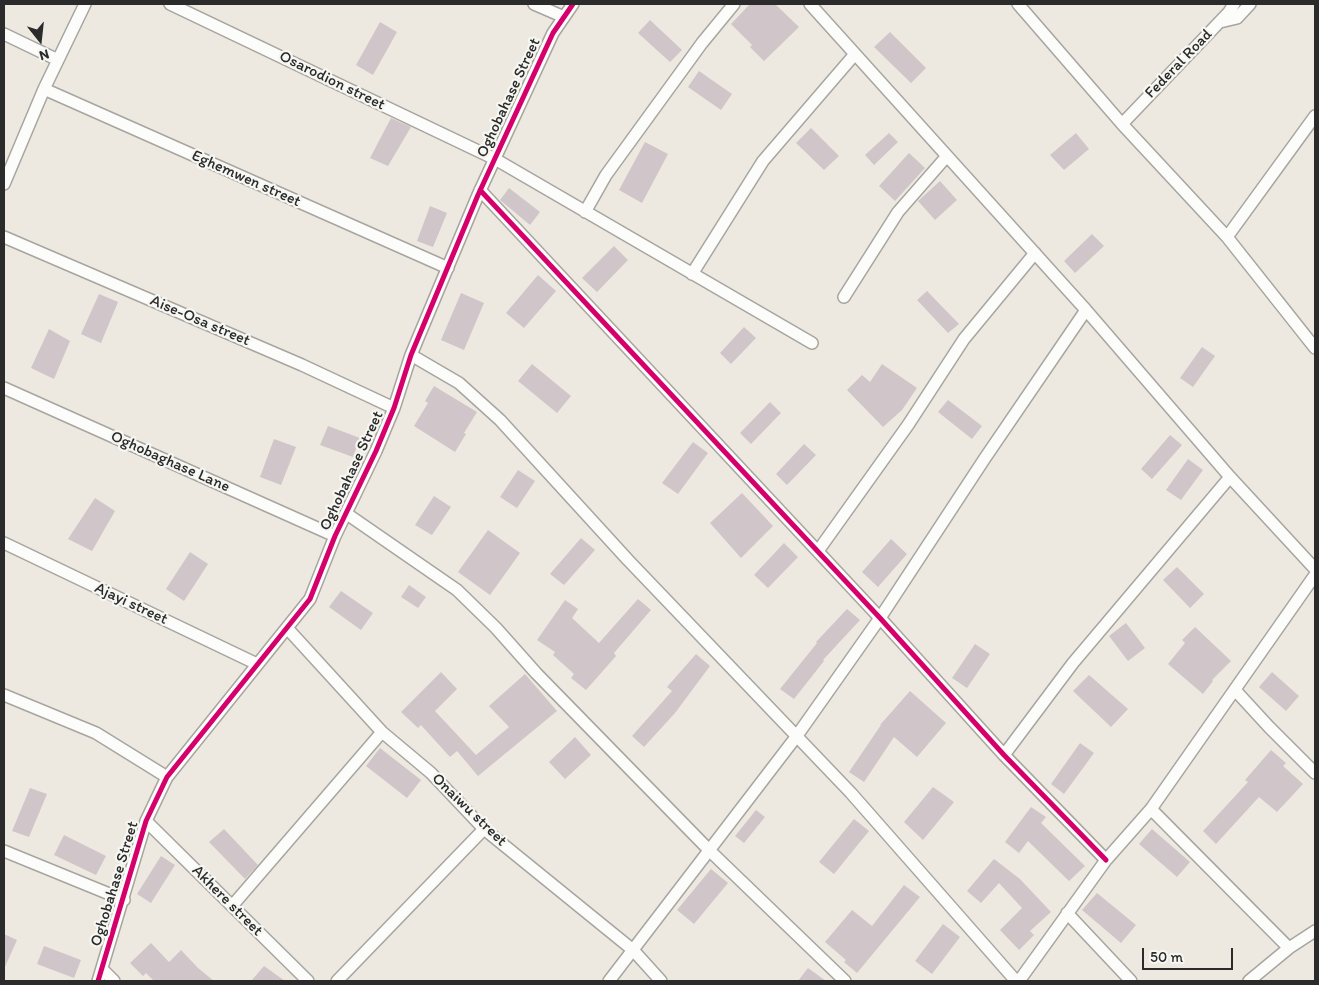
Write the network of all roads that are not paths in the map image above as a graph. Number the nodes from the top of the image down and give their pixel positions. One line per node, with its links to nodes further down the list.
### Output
1 (85, 4): 13 (street)
2 (170, 4): 18 (street, Osarodion street)
3 (534, 4): 10 (street)
4 (573, 4): 10 (street, Oghobahase Street)
5 (734, 4): 21 (street)
6 (810, 4): 12 (street)
7 (1018, 4): 16 (street)
8 (1250, 4): 9 (street, Federal Road)
9 (1230, 9): 16 (street, Federal Road)
10 (564, 16): 18 (street, Oghobahase Street)
11 (4, 34): 13 (street)
12 (855, 54): 17 (street); 26 (street)
13 (58, 60): 14 (street)
14 (44, 89): 19 (street); 25 (street, Eghemwen street)
15 (1315, 116): 23 (street)
16 (1122, 124): 23 (street)
17 (947, 156): 24 (street); 27 (street)
18 (494, 159): 20 (street, Oghobahase Street); 21 (street, Osarodion street)
19 (4, 184)
20 (480, 190): 25 (street, Oghobahase Street); 38 (street)
21 (585, 212): 26 (street, Osarodion street)
22 (4, 237): 33 (street, Aise-Osa street)
23 (1227, 237): 30 (street)
24 (1035, 253): 28 (street); 38 (street)
25 (448, 268): 31 (street, Oghobahase Street)
26 (692, 274): 29 (street, Osarodion street)
27 (844, 297)
28 (1086, 310): 34 (street); 41 (street)
29 (812, 343)
30 (1315, 348)
31 (412, 355): 33 (street, Oghobahase Street); 47 (street)
32 (4, 388): 36 (street, Oghobaghase Lane)
33 (394, 408): 35 (street, Oghobahase Street)
34 (1230, 477): 39 (street); 48 (street)
35 (347, 514): 36 (street, Oghobahase Street); 55 (street)
36 (335, 536): 42 (street, Oghobahase Street)
37 (4, 543): 43 (street, Ajayi street)
38 (818, 552): 41 (street)
39 (1315, 569)
40 (1315, 575): 44 (street)
41 (880, 618): 47 (street); 48 (street)
42 (287, 628): 43 (street, Oghobahase Street); 46 (street, Onaiwu street)
43 (257, 664): 50 (street, Oghobahase Street)
44 (1235, 690): 49 (street); 51 (street)
45 (4, 695): 50 (street)
46 (382, 732): 53 (street, Onaiwu street); 58 (street)
47 (796, 737): 55 (street); 71 (street)
48 (1004, 754): 56 (street)
49 (1315, 773)
50 (167, 777): 52 (street, Oghobahase Street)
51 (1151, 809): 56 (street); 61 (street)
52 (146, 821): 57 (street, Oghobahase Street); 58 (street, Akhere street)
53 (484, 829): 62 (street, Onaiwu street); 67 (street)
54 (4, 851): 57 (street)
55 (710, 851): 62 (street); 70 (street)
56 (1106, 860): 59 (street)
57 (124, 900): 63 (street, Oghobahase Street)
58 (232, 906): 66 (street, Akhere street)
59 (1067, 913): 71 (street); 72 (street)
60 (1315, 931): 61 (street)
61 (1289, 948): 73 (street)
62 (632, 950): 68 (street); 69 (street, Onaiwu street)
63 (102, 969): 64 (street, Oghobahase Street); 65 (street)
64 (98, 981)
65 (114, 981)
66 (308, 981)
67 (337, 981)
68 (609, 981)
69 (662, 981)
70 (845, 981)
71 (1018, 981)
72 (1131, 981)
73 (1249, 981)

